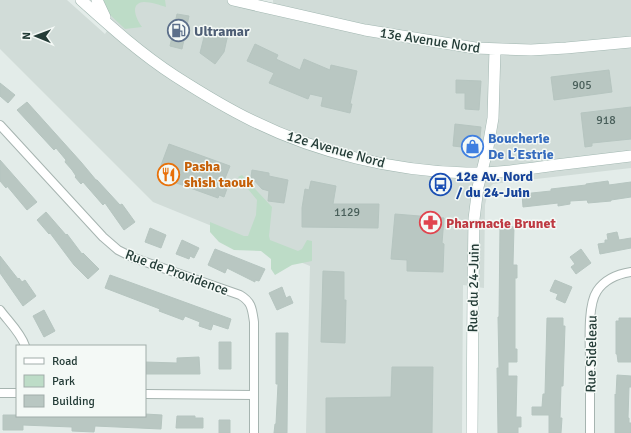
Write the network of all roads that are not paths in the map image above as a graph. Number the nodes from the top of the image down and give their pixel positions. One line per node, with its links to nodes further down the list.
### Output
1 (81, 0): 4 (main road, 12e Avenue Nord)
2 (97, 0): 4 (main road)
3 (233, 0): 6 (main road, 13e Avenue Nord)
4 (110, 26): 9 (main road, 12e Avenue Nord)
5 (631, 42): 6 (main road, 13e Avenue Nord)
6 (495, 49): 9 (main road, Rue du 24-Juin)
7 (0, 125): 16 (street, Rue de Providence)
8 (631, 156): 9 (main road, 12e Avenue Nord)
9 (482, 173): 18 (main road, Rue du 24-Juin)
10 (631, 272): 19 (street, Rue Sideleau)
11 (0, 310): 12 (street)
12 (24, 345)
13 (0, 393): 14 (street)
14 (16, 393)
15 (146, 394): 16 (street)
16 (254, 395): 17 (street, Rue de Providence)
17 (254, 433)
18 (472, 433)
19 (590, 433)

